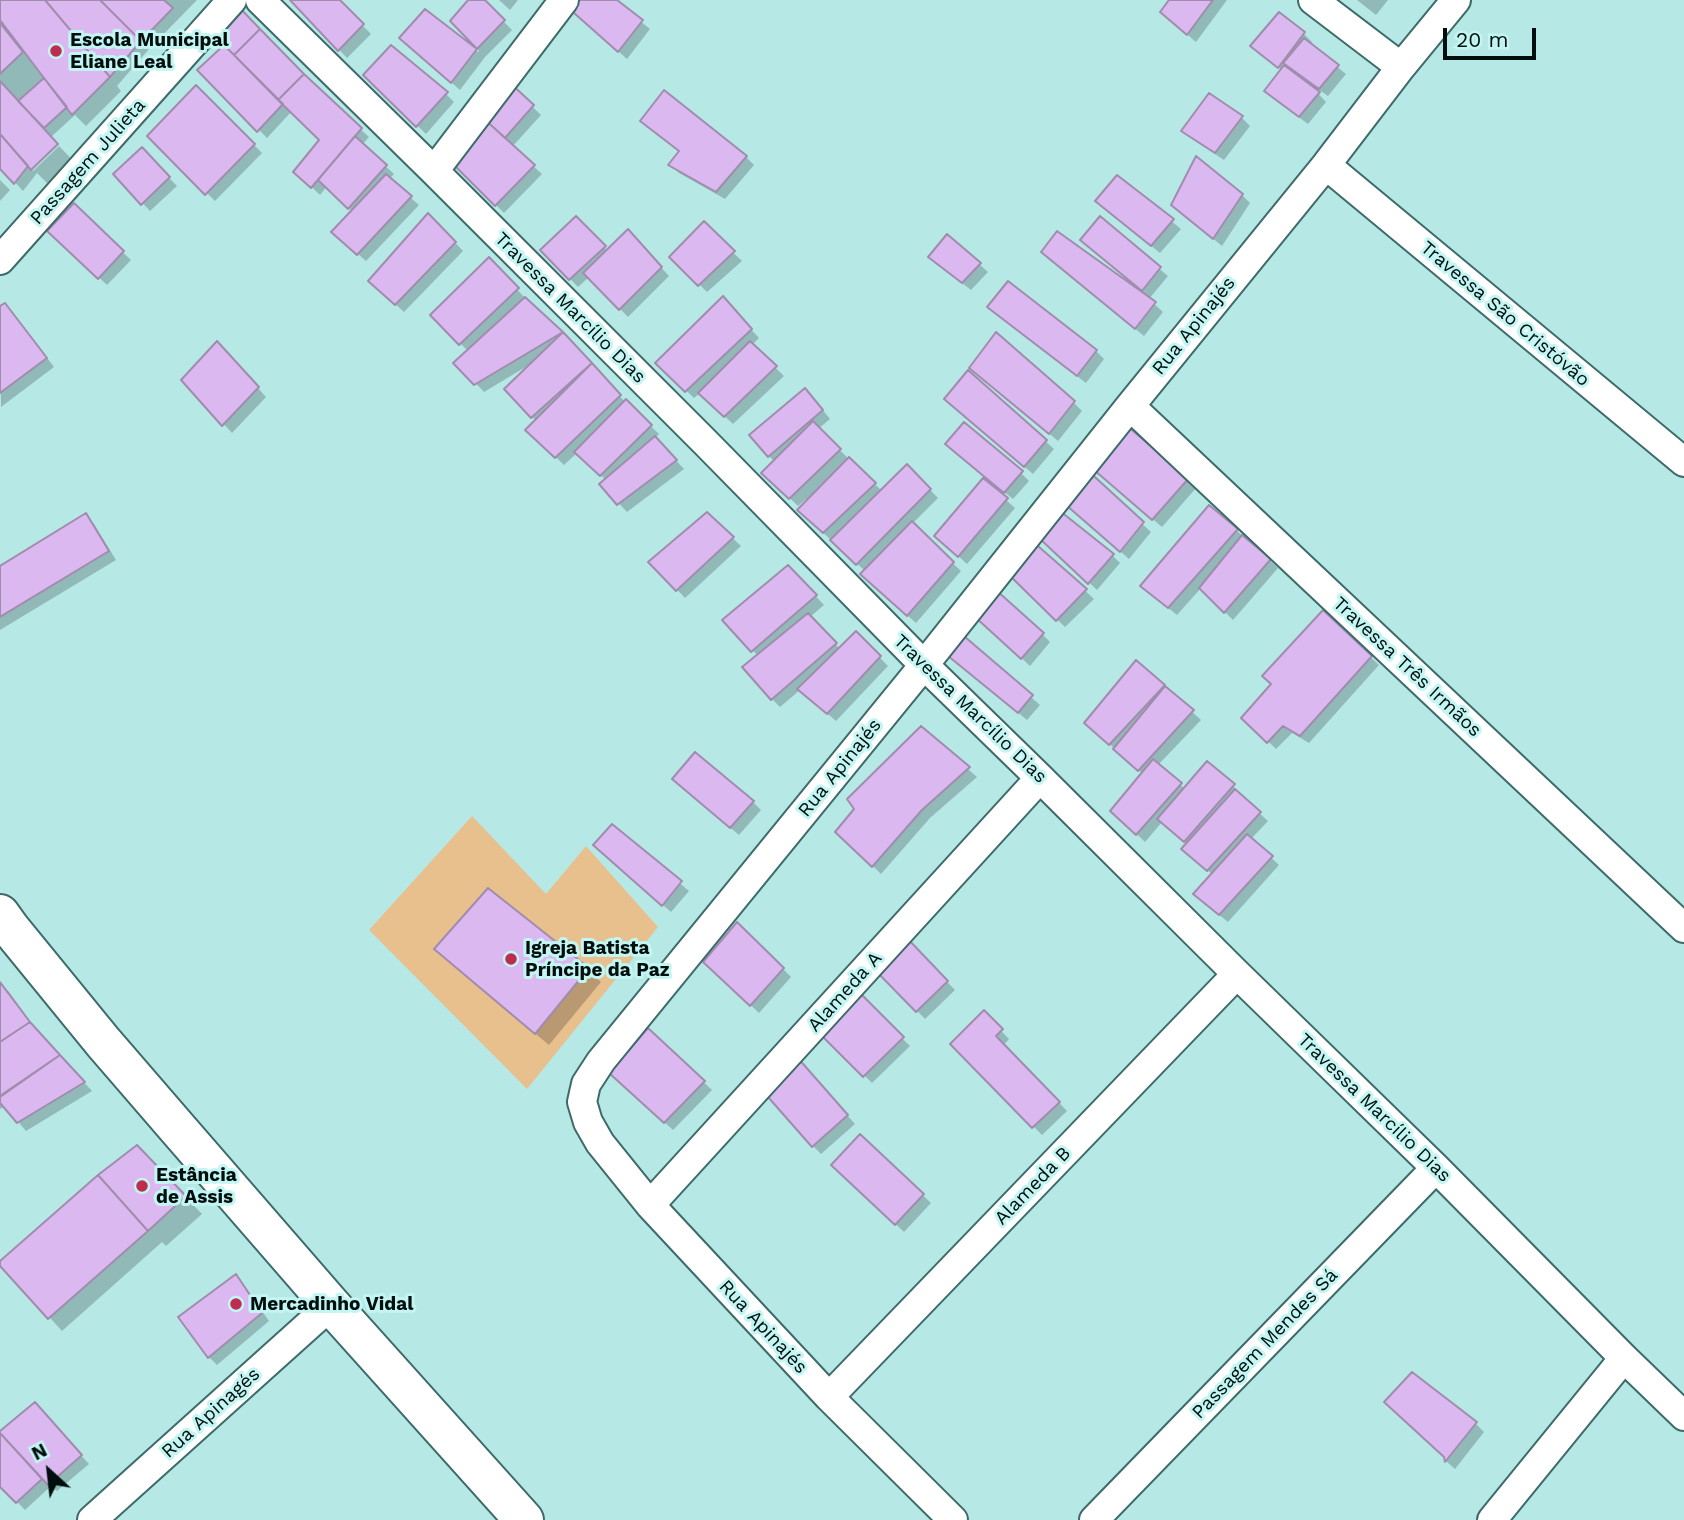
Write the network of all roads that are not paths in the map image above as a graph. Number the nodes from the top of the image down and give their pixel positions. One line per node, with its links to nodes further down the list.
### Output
1 (232, 0): 9 (street, Passagem Julieta)
2 (260, 0): 8 (street, Travessa Marcílio Dias)
3 (564, 0): 8 (street)
4 (1312, 0): 6 (street)
5 (1456, 0): 6 (street, Rua Apinajés)
6 (1401, 67): 7 (street, Rua Apinajés)
7 (1326, 165): 10 (street, Rua Apinajés); 11 (street, Travessa São Cristóvão)
8 (433, 171): 12 (street, Travessa Marcílio Dias)
9 (0, 260)
10 (1129, 406): 12 (street, Rua Apinajés); 15 (street, Travessa Três Irmãos)
11 (1684, 462)
12 (924, 665): 13 (street, Travessa Marcílio Dias); 18 (street, Rua Apinajés)
13 (1040, 778): 16 (street, Travessa Marcílio Dias); 18 (street, Alameda A)
14 (0, 914): 19 (street)
15 (1684, 929)
16 (1237, 974): 17 (street, Travessa Marcílio Dias); 21 (street, Alameda B)
17 (1436, 1168): 20 (street, Travessa Marcílio Dias); 27 (street, Passagem Mendes Sá)
18 (650, 1205): 21 (street, Rua Apinajés)
19 (331, 1306): 24 (street, Rua Apinagés); 25 (street)
20 (1624, 1358): 22 (street, Travessa Marcílio Dias); 23 (street)
21 (829, 1397): 26 (street, Rua Apinajés)
22 (1684, 1416)
23 (1494, 1518)
24 (92, 1520)
25 (524, 1520)
26 (953, 1520)
27 (1094, 1520)

